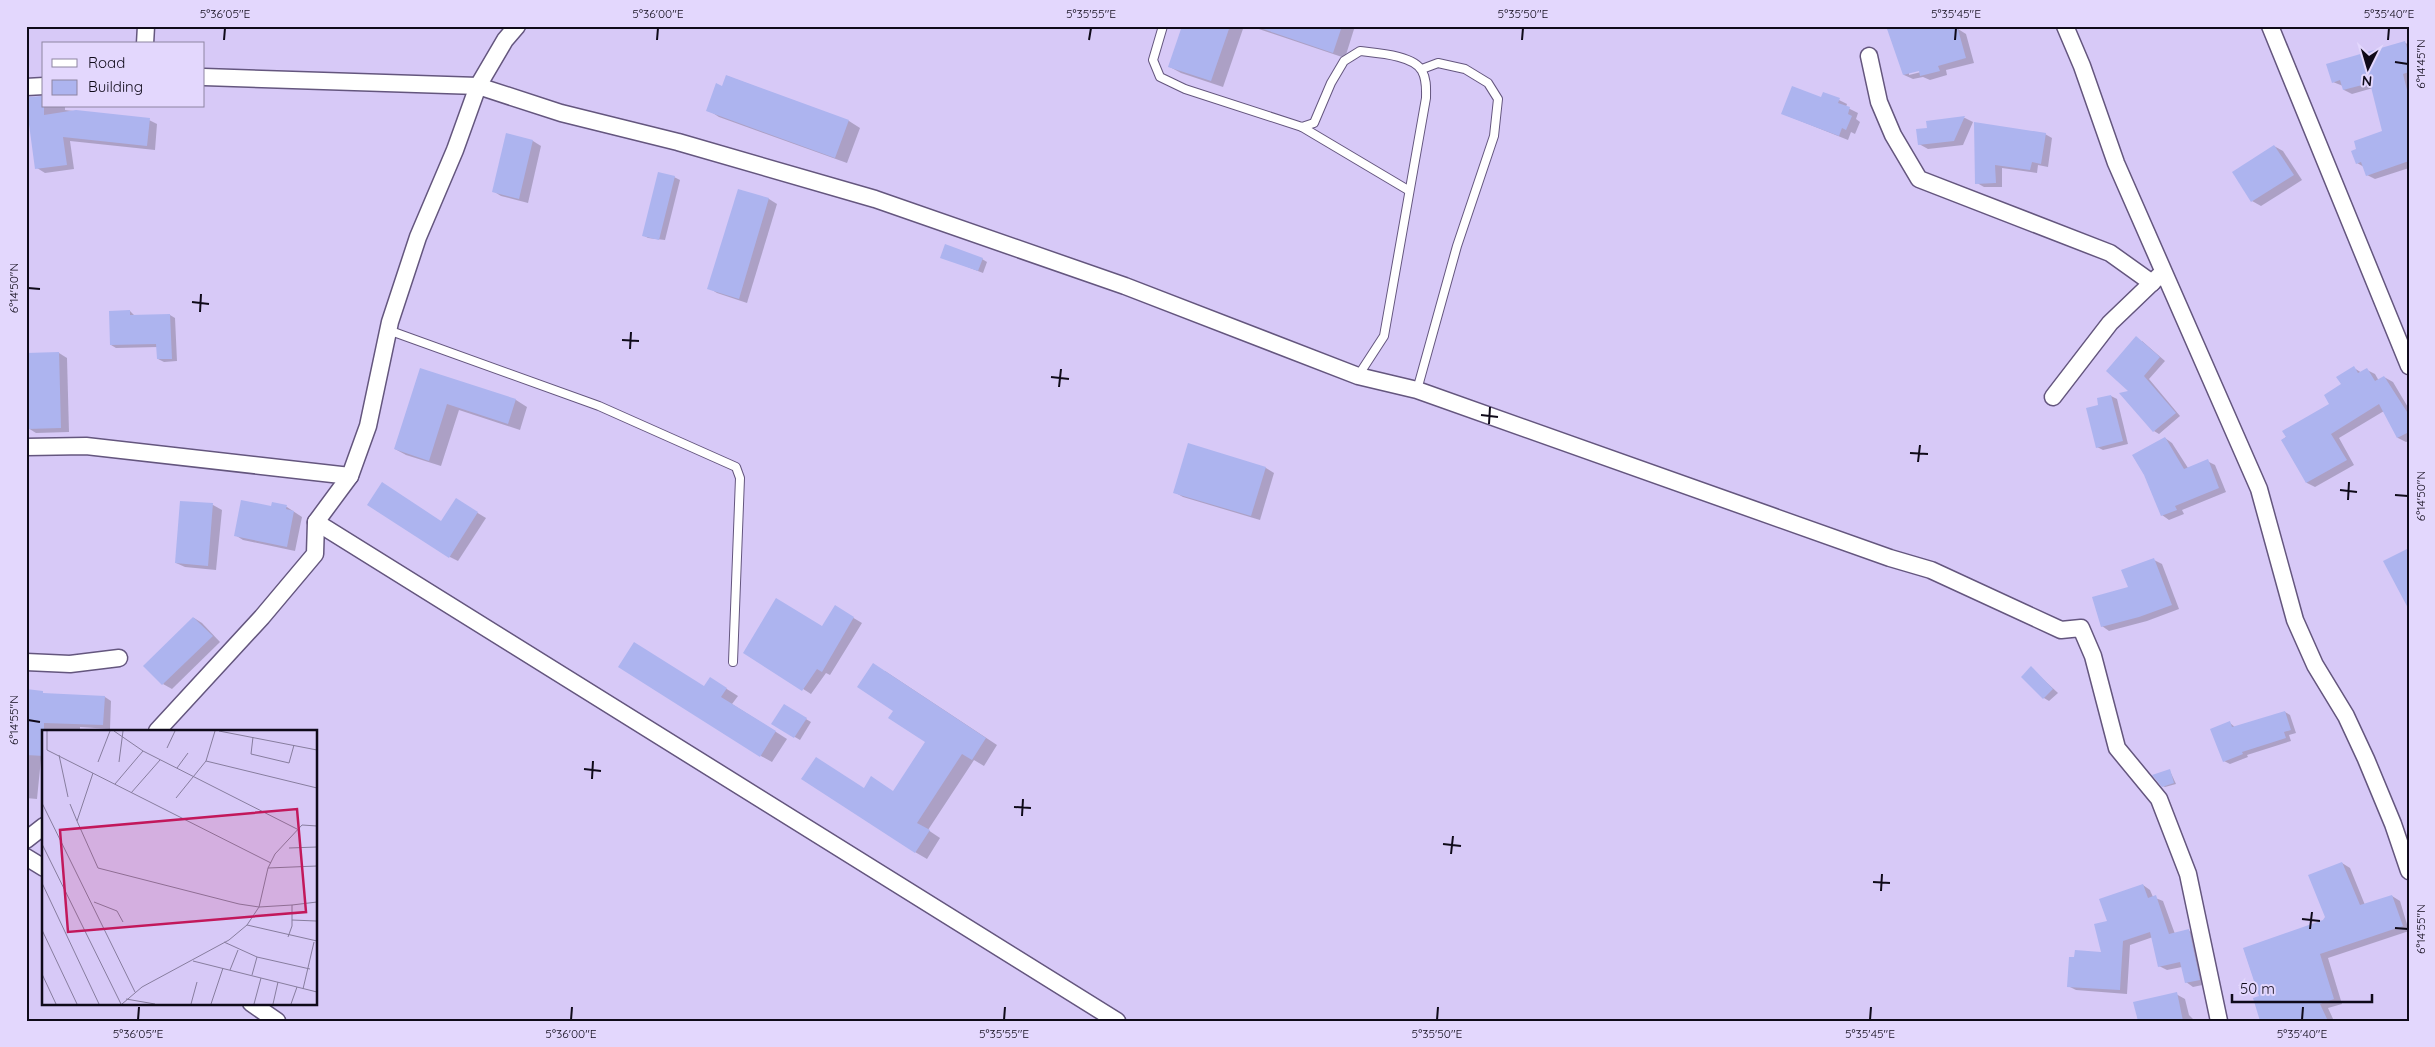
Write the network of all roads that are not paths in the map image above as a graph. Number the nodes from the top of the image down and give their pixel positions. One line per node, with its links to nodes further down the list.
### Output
1 (146, 26): 6 (street)
2 (517, 26): 11 (street)
3 (1162, 26): 13 (lane)
4 (2065, 26): 15 (street)
5 (2270, 26): 18 (street)
6 (146, 42)
7 (1870, 56): 16 (street)
8 (1422, 69): 13 (lane); 14 (lane); 20 (lane)
9 (205, 77): 11 (street)
10 (42, 86): 12 (street)
11 (478, 86): 17 (street); 19 (street)
12 (26, 87)
13 (1302, 127): 14 (lane)
14 (1408, 190): 19 (lane)
15 (2164, 270): 16 (street); 33 (street)
16 (2152, 283): 21 (street)
17 (388, 330): 23 (street); 27 (lane)
18 (2409, 366)
19 (1358, 376): 20 (street)
20 (1417, 390): 37 (street)
21 (2053, 397)
22 (26, 448): 23 (street)
23 (350, 476): 24 (street)
24 (316, 522): 28 (street); 36 (street)
25 (119, 658): 26 (street)
26 (26, 662)
27 (733, 662)
28 (158, 730)
29 (42, 828): 30 (street)
30 (26, 840)
31 (26, 857): 32 (street)
32 (42, 867)
33 (2409, 872)
34 (252, 1004): 35 (street)
35 (277, 1021)
36 (1117, 1021)
37 (2219, 1021)

